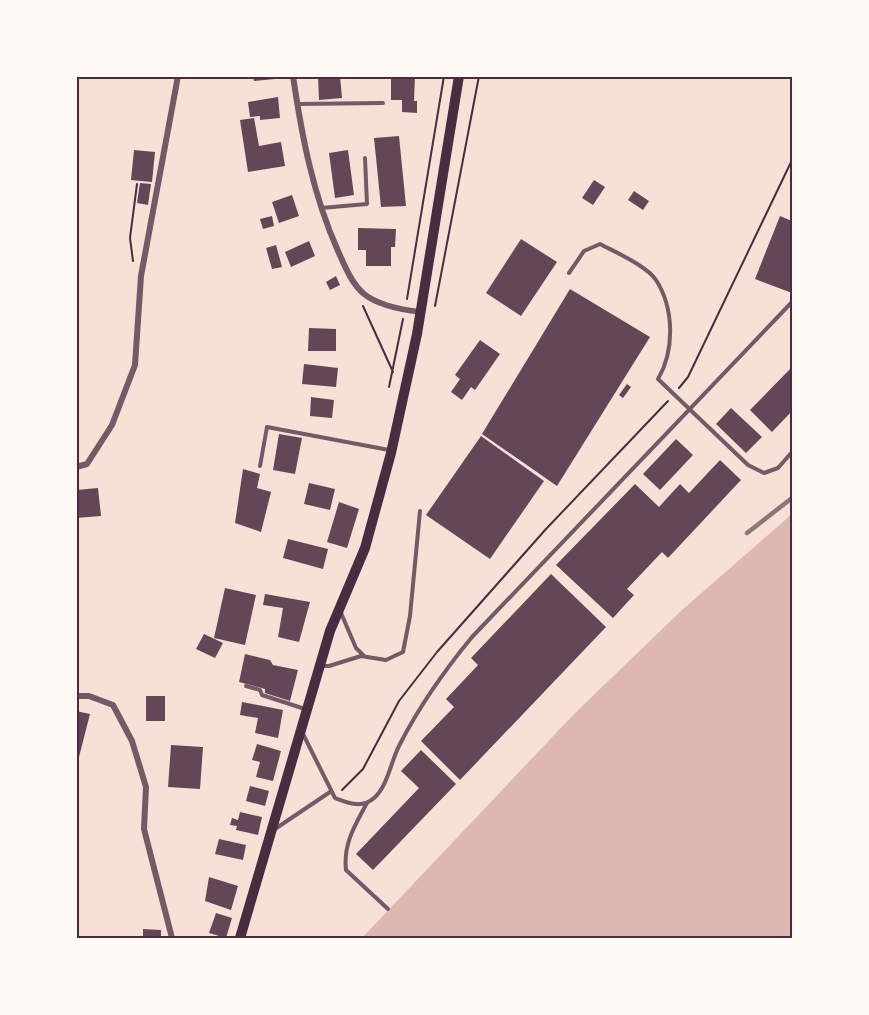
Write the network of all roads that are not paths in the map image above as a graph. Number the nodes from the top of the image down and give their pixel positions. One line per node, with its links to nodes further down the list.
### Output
1 (178, 76): 14 (street)
2 (293, 76): 5 (street)
3 (459, 76): 10 (main road)
4 (383, 103): 5 (lane)
5 (297, 104): 7 (street)
6 (365, 158): 7 (lane)
7 (320, 208): 10 (street)
8 (568, 273): 11 (lane)
9 (792, 302): 11 (lane)
10 (421, 312): 12 (main road)
11 (690, 408): 13 (lane); 25 (lane)
12 (392, 450): 15 (lane); 17 (main road)
13 (792, 452)
14 (76, 466)
15 (260, 466)
16 (420, 511): 18 (lane)
17 (339, 610): 18 (lane); 19 (main road)
18 (365, 657): 19 (lane)
19 (320, 666): 22 (main road)
20 (246, 686): 22 (lane)
21 (76, 696): 28 (street)
22 (306, 709): 23 (main road)
23 (300, 728): 24 (lane); 26 (main road)
24 (330, 792): 25 (lane); 26 (lane)
25 (367, 802): 27 (lane)
26 (272, 831): 29 (main road)
27 (388, 909)
28 (172, 939)
29 (240, 939)

